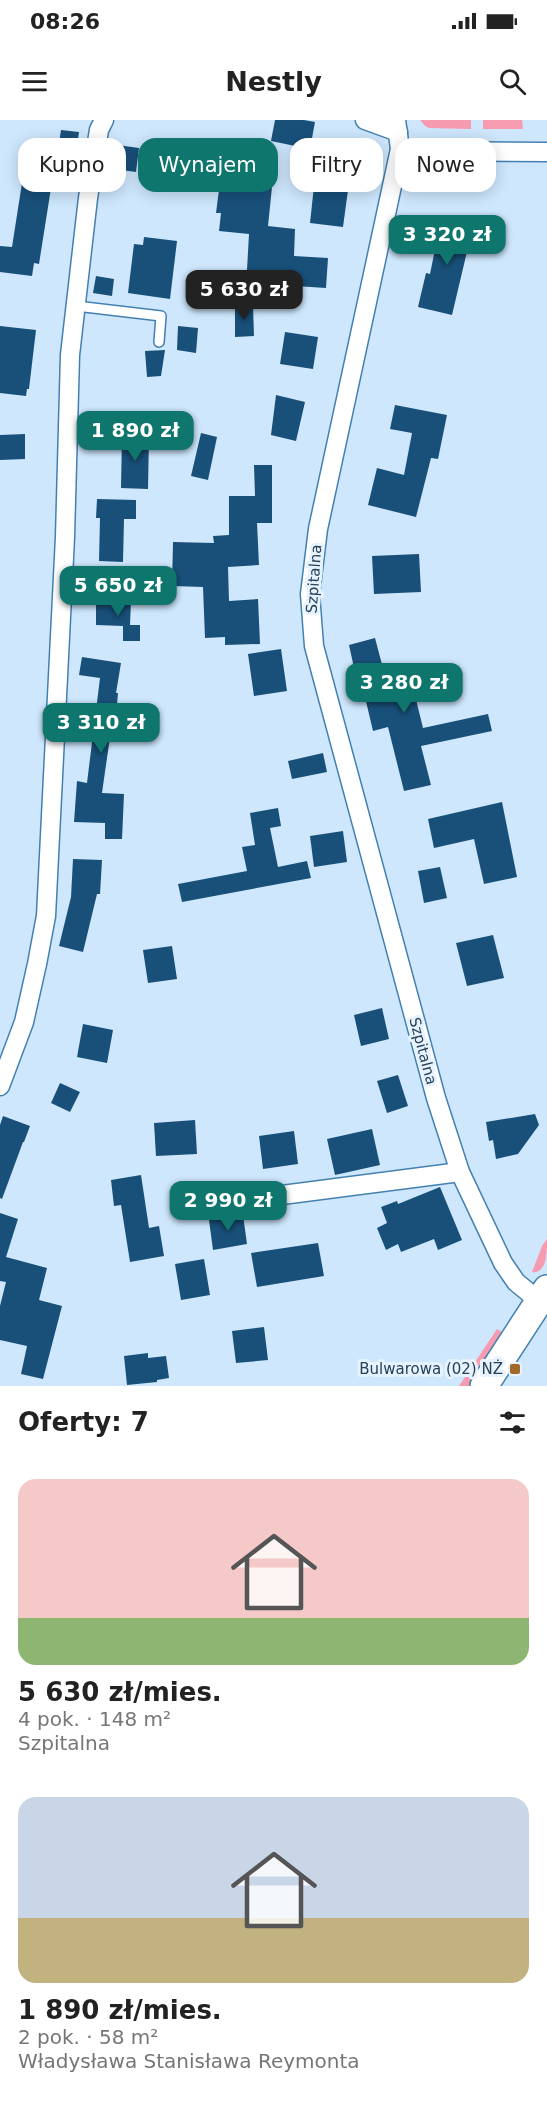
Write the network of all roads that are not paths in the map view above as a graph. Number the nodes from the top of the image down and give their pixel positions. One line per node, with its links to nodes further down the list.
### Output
1 (104, 120): 5 (street)
2 (365, 120): 3 (street)
3 (398, 134): 4 (street); 8 (street, Szpitalna)
4 (547, 152)
5 (76, 306): 6 (lane); 7 (street)
6 (159, 342)
7 (0, 1086)
8 (460, 1172): 9 (street); 10 (street, Szpitalna)
9 (181, 1208)
10 (543, 1295): 11 (main road)
11 (484, 1386)

